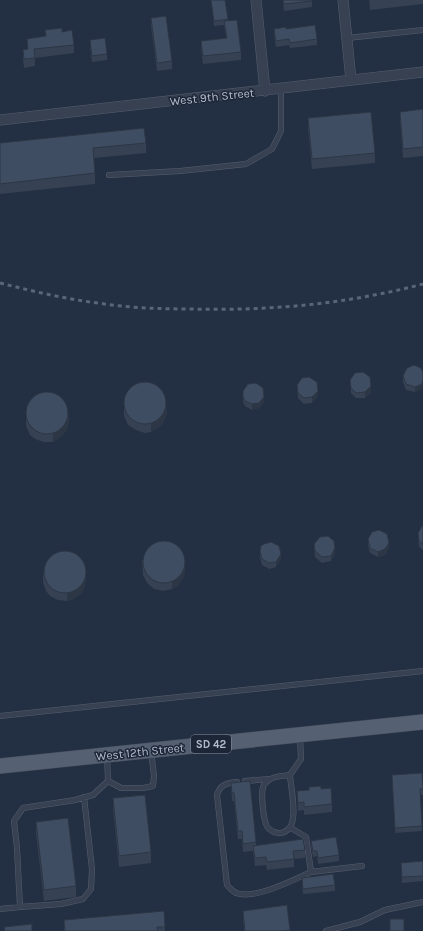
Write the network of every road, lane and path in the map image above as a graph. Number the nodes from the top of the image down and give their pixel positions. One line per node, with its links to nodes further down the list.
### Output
1 (256, 0): 8 (street)
2 (342, 0): 4 (street)
3 (423, 30): 4 (lane)
4 (347, 38): 6 (street)
5 (423, 72): 6 (street, West 9th Street)
6 (352, 80): 7 (street, West 9th Street)
7 (281, 89): 8 (street, West 9th Street); 10 (lane)
8 (265, 91): 9 (street, West 9th Street)
9 (0, 120)
10 (109, 175)
11 (423, 671): 12 (lane)
12 (0, 716)
13 (423, 722): 14 (main road, West 12th Street / SD 42)
14 (300, 735): 15 (main road, West 12th Street / SD 42); 18 (lane)
15 (151, 750): 16 (main road, West 12th Street / SD 42); 20 (lane)
16 (107, 755): 17 (main road, West 12th Street / SD 42); 20 (lane)
17 (0, 766)
18 (290, 775): 19 (lane); 22 (lane)
19 (270, 779): 22 (lane); 24 (lane)
20 (108, 781): 21 (lane)
21 (84, 798): 26 (lane); 26 (lane)
22 (291, 828): 24 (lane)
23 (362, 866): 24 (lane)
24 (311, 872)
25 (423, 902): 28 (lane)
26 (20, 907): 27 (lane)
27 (0, 909)
28 (326, 931)

